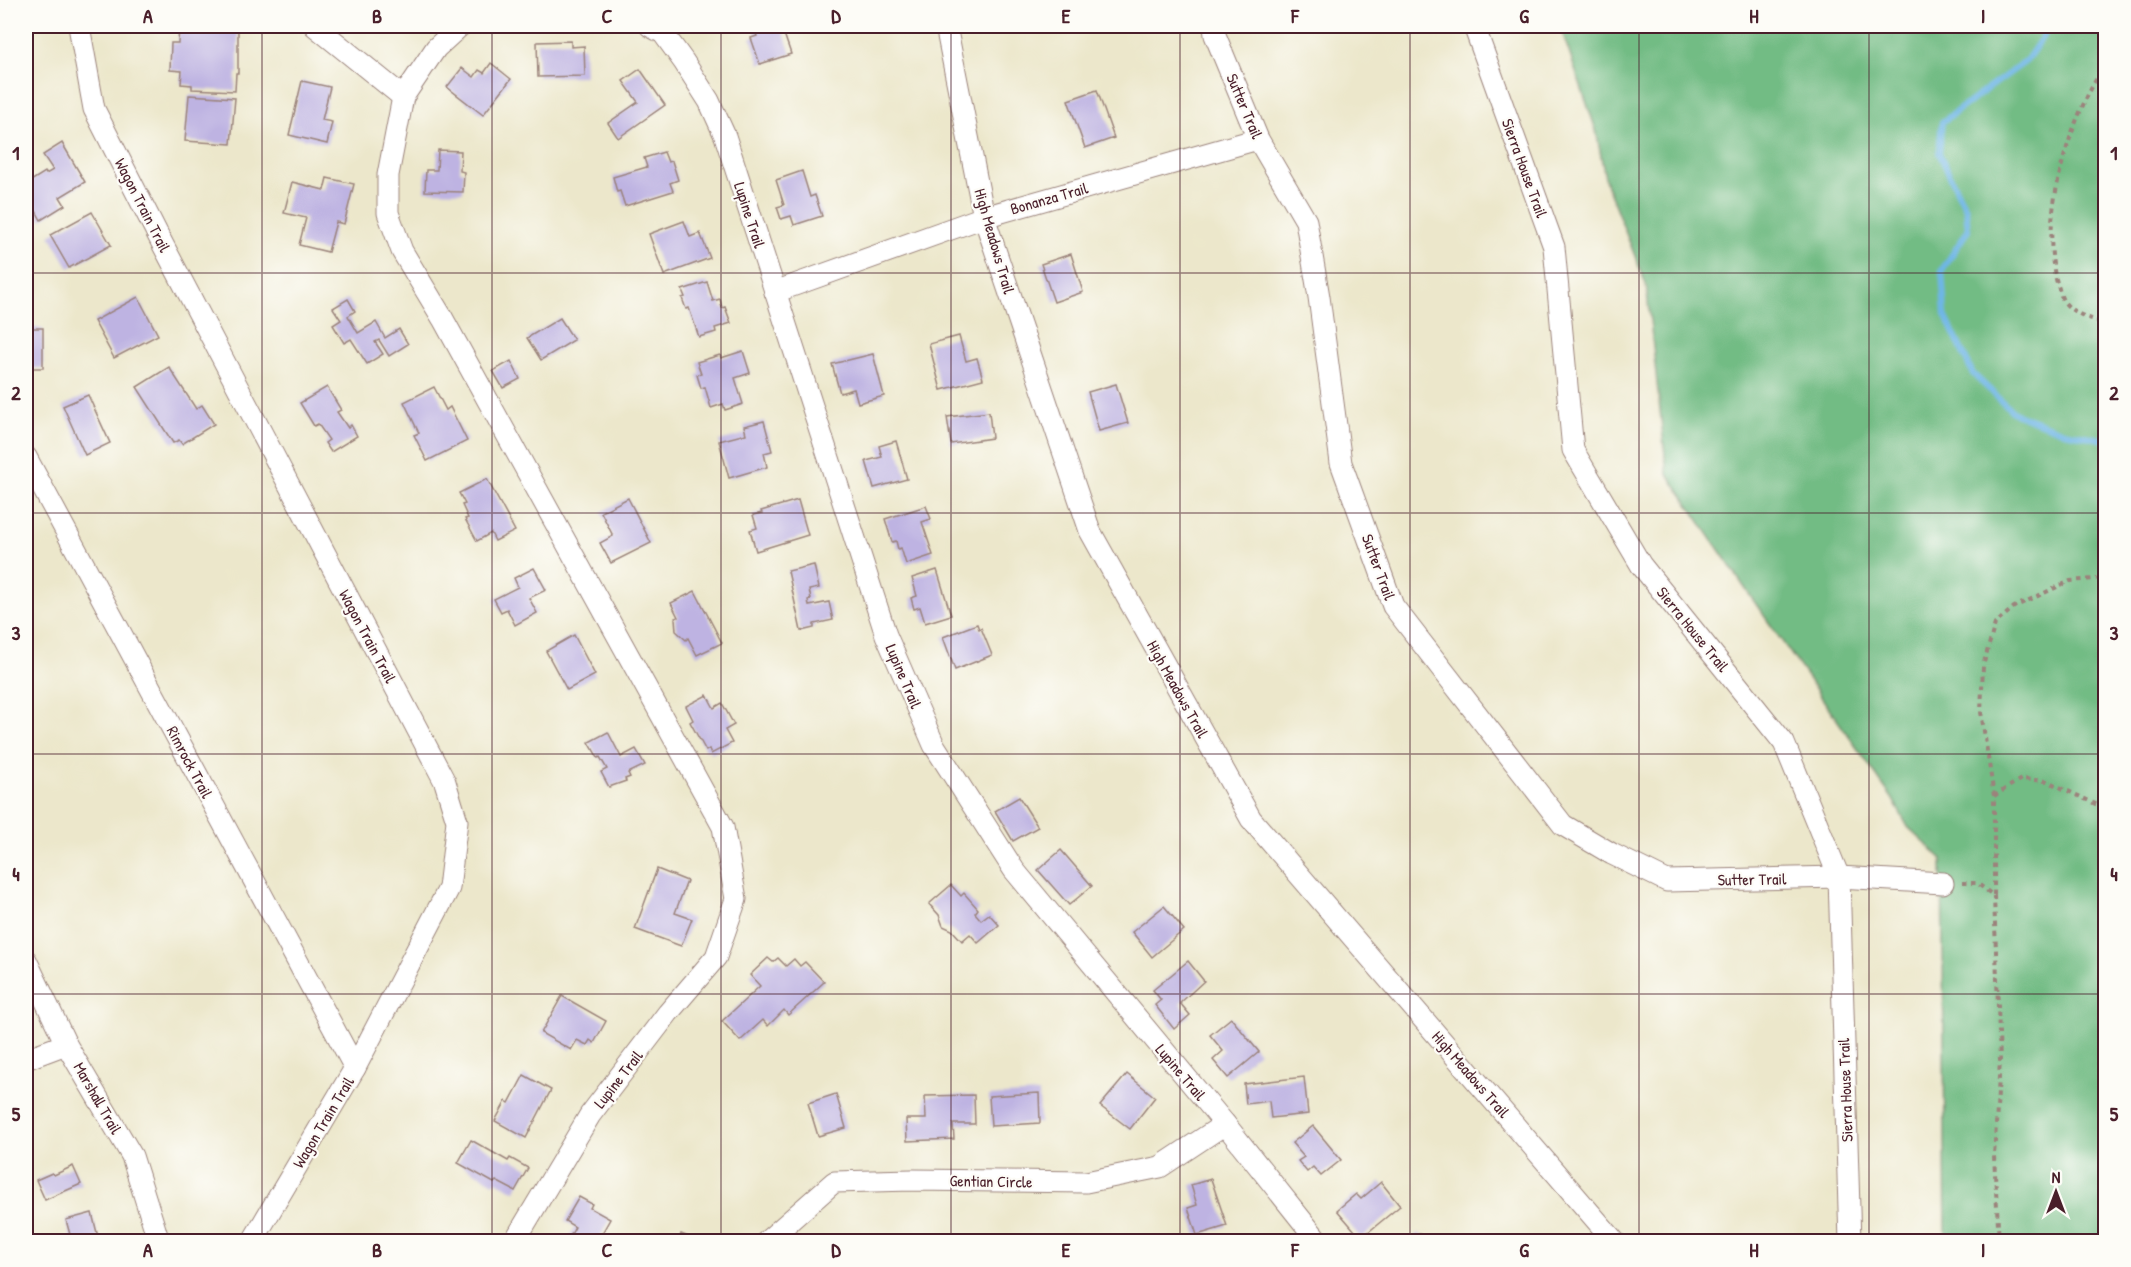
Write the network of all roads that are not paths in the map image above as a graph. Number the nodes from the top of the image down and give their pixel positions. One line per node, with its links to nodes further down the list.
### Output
1 (79, 26): 18 (street, Wagon Train Trail)
2 (315, 26): 8 (street)
3 (460, 26): 8 (street, Lupine Trail)
4 (650, 26): 11 (street, Lupine Trail)
5 (946, 26): 10 (street, High Meadows Trail)
6 (1214, 26): 9 (street, Sutter Trail)
7 (1474, 26): 13 (street, Sierra House Trail)
8 (403, 97): 22 (street, Lupine Trail)
9 (1258, 139): 10 (street, Bonanza Trail); 13 (street, Sutter Trail)
10 (984, 217): 11 (street, Bonanza Trail); 25 (street, High Meadows Trail)
11 (775, 292): 19 (street, Lupine Trail)
12 (26, 457): 18 (street, Rimrock Trail)
13 (1839, 877): 14 (street, Sutter Trail); 26 (street, Sierra House Trail)
14 (1943, 883)
15 (26, 960): 16 (street, Marshall Trail)
16 (66, 1044): 17 (street); 20 (street, Marshall Trail)
17 (26, 1059)
18 (355, 1068): 21 (street, Wagon Train Trail)
19 (1225, 1124): 23 (street, Gentian Circle); 24 (street, Lupine Trail)
20 (159, 1242)
21 (252, 1242)
22 (514, 1242)
23 (766, 1242)
24 (1319, 1242)
25 (1615, 1242)
26 (1850, 1242)

